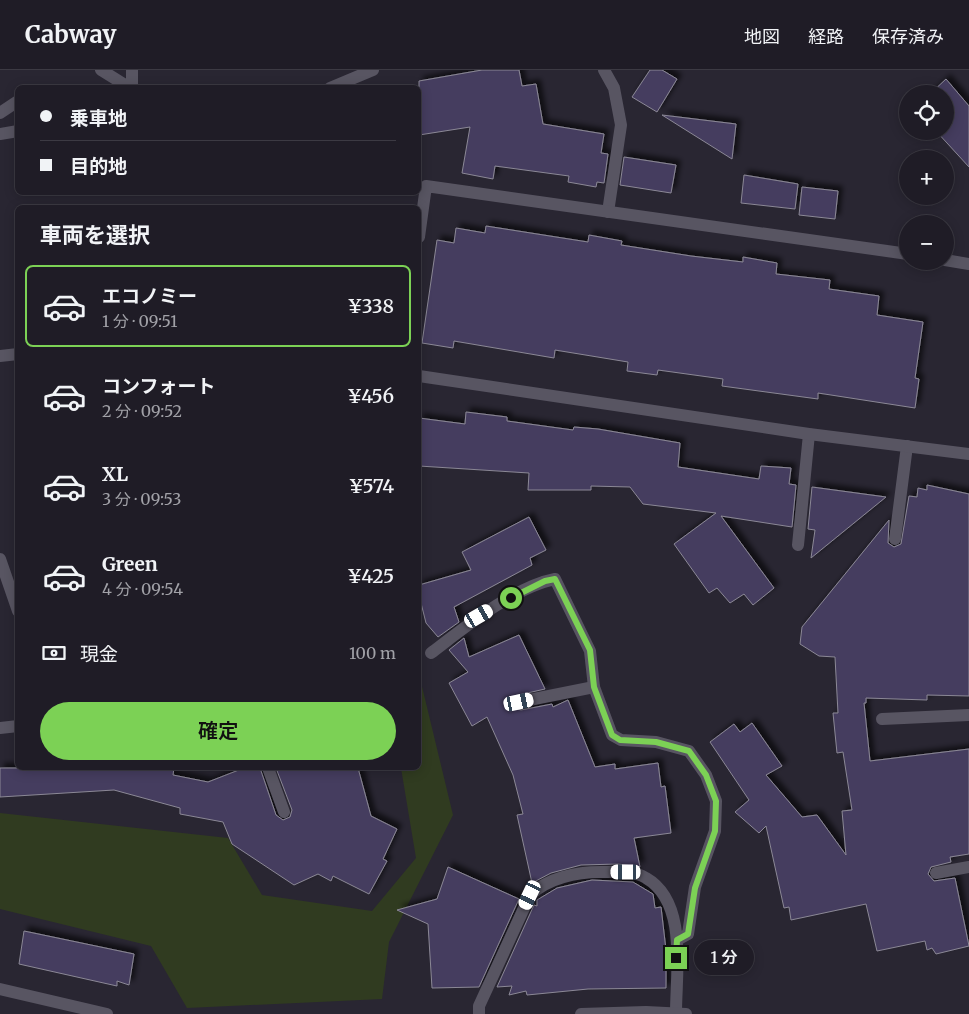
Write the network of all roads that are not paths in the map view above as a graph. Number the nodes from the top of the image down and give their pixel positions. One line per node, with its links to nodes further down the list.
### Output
1 (101, 70): 5 (street)
2 (132, 70): 6 (street)
3 (373, 70): 7 (street)
4 (604, 70): 12 (street)
5 (126, 85)
6 (131, 85)
7 (337, 85)
8 (15, 103): 9 (street)
9 (0, 113)
10 (15, 132): 11 (street)
11 (0, 134)
12 (608, 212): 13 (street); 14 (street)
13 (421, 222)
14 (899, 253)
15 (954, 262): 16 (street)
16 (969, 264)
17 (15, 354): 18 (street)
18 (0, 356)
19 (421, 376): 20 (street)
20 (809, 434): 21 (street); 24 (street)
21 (907, 446): 22 (street); 23 (street)
22 (969, 454)
23 (895, 539)
24 (798, 545)
25 (0, 559): 26 (street)
26 (15, 602)
27 (431, 653): 28 (street)
28 (594, 687): 29 (street); 38 (street)
29 (519, 702)
30 (969, 715): 31 (street)
31 (882, 719)
32 (15, 726): 33 (street)
33 (0, 728)
34 (269, 770): 35 (street)
35 (284, 812)
36 (969, 867): 37 (street)
37 (936, 873)
38 (677, 940): 41 (street); 43 (street)
39 (0, 989): 40 (street)
40 (107, 1014)
41 (479, 1014)
42 (581, 1014): 43 (street)
43 (679, 1014)

